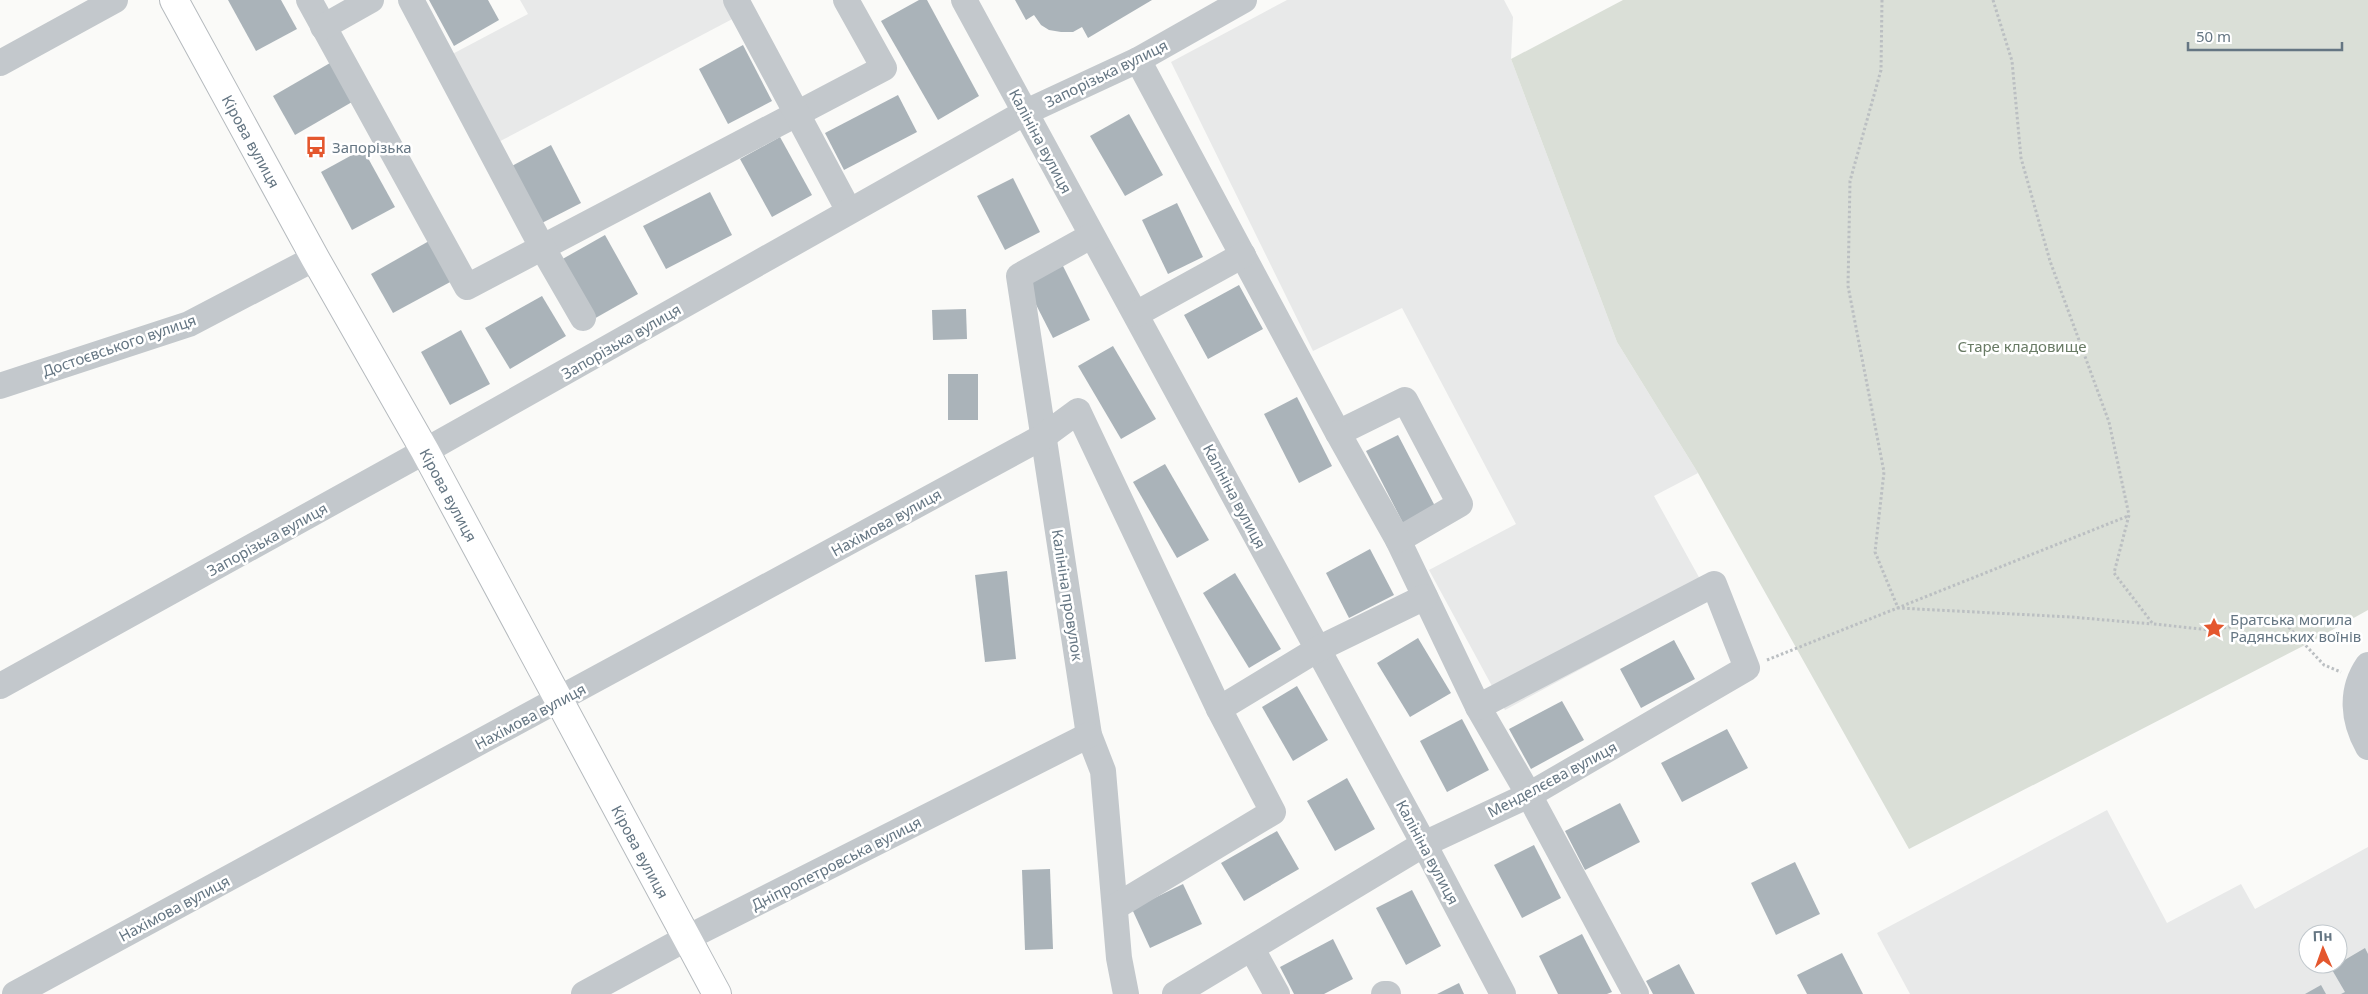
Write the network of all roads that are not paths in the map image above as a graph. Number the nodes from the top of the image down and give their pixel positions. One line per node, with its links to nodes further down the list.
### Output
1 (115, 0): 12 (street)
2 (174, 0): 19 (main road, Кірова вулиця)
3 (309, 0): 10 (street)
4 (371, 0): 10 (street)
5 (410, 0): 17 (street)
6 (736, 0): 14 (street)
7 (846, 0): 14 (street)
8 (964, 0): 13 (street, Калініна вулиця)
9 (1244, 0): 11 (street, Запорізька вулиця)
10 (322, 27): 17 (street)
11 (1138, 60): 13 (street, Запорізька вулиця); 18 (street)
12 (0, 63)
13 (1026, 112): 15 (street, Запорізька вулиця); 16 (street, Калініна вулиця)
14 (798, 113): 15 (street); 17 (street)
15 (849, 211): 25 (street, Запорізька вулиця)
16 (1091, 236): 20 (street, Калініна вулиця); 24 (street, Калініна провулок)
17 (542, 247): 21 (street)
18 (1242, 255): 20 (street); 23 (street)
19 (315, 258): 22 (street, Достоєвського вулиця); 25 (main road, Кірова вулиця)
20 (1136, 314): 28 (street, Калініна вулиця)
21 (583, 318)
22 (0, 386)
23 (1338, 433): 26 (street); 26 (street)
24 (1044, 436): 31 (street, Нахімова вулиця); 33 (street, Нахімова вулиця); 34 (street, Калініна провулок)
25 (425, 451): 30 (street, Запорізька вулиця); 31 (main road, Кірова вулиця)
26 (1398, 540): 27 (street)
27 (1426, 598): 28 (street); 32 (street)
28 (1318, 650): 33 (street); 37 (street, Калініна вулиця)
29 (2363, 672): 35 (street)
30 (0, 686)
31 (560, 700): 39 (main road, Кірова вулиця); 41 (street, Нахімова вулиця)
32 (1478, 706): 36 (street); 36 (street, Менделєєва вулиця)
33 (1219, 709): 38 (street)
34 (1089, 736): 38 (street, Калініна провулок); 39 (street, Дніпропетровська вулиця)
35 (2368, 747)
36 (1529, 795): 37 (street, Менделєєва вулиця); 48 (street)
37 (1424, 844): 40 (street, Менделєєва вулиця); 47 (street, Калініна вулиця)
38 (1115, 907): 44 (street, Калініна провулок)
39 (685, 938): 42 (street, Дніпропетровська вулиця); 43 (main road, Кірова вулиця)
40 (1252, 949): 45 (street, Менделєєва вулиця); 46 (street)
41 (15, 994)
42 (584, 994)
43 (716, 994)
44 (1126, 994)
45 (1175, 994)
46 (1277, 994)
47 (1503, 994)
48 (1636, 994)

